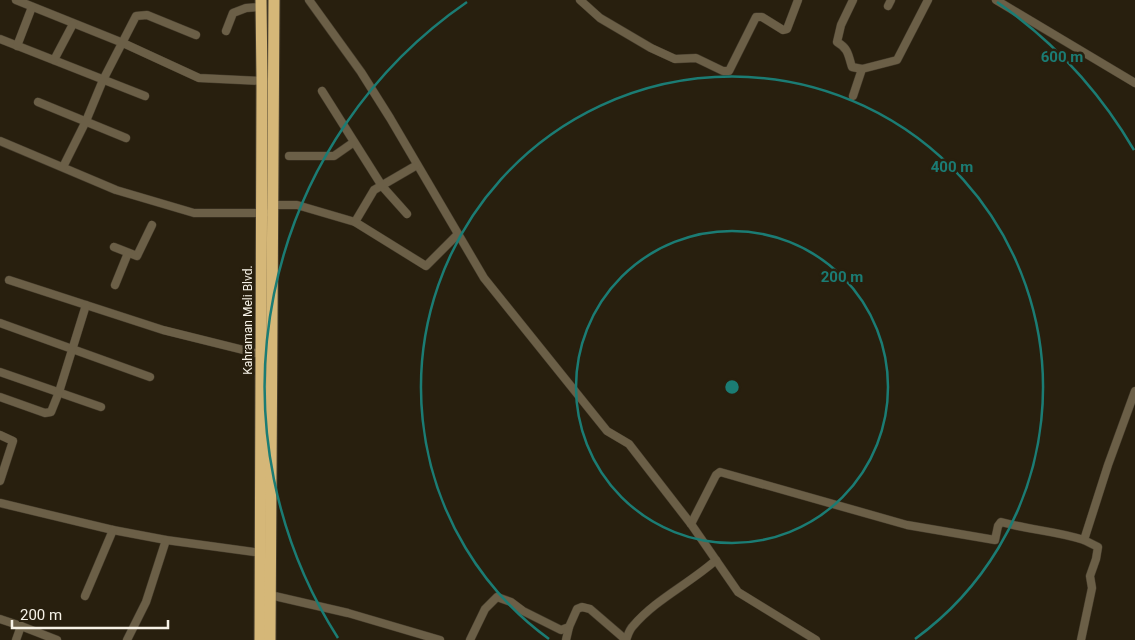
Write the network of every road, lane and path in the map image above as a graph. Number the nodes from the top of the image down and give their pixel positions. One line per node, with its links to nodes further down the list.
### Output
1 (16, 0): 10 (street)
2 (274, 0): 34 (highway, Kahraman Meli Blvd.)
3 (308, 0): 31 (street)
4 (580, 0): 5 (street)
5 (798, 0)
6 (853, 0): 18 (street)
7 (928, 0): 18 (street)
8 (996, 0): 21 (street)
9 (261, 3): 12 (street); 20 (highway, Kahraman Meli Blvd.)
10 (32, 7): 11 (street); 16 (street)
11 (72, 24): 15 (street); 17 (street)
12 (226, 31)
13 (196, 35): 15 (street)
14 (0, 39): 16 (street)
15 (123, 43): 19 (street); 20 (street)
16 (17, 46): 17 (street)
17 (54, 60): 19 (street)
18 (862, 69): 24 (street)
19 (103, 80): 23 (street); 26 (street)
20 (262, 81): 34 (highway, Kahraman Meli Blvd.)
21 (1135, 83)
22 (322, 91): 29 (street)
23 (145, 96)
24 (853, 96)
25 (38, 102): 26 (street)
26 (86, 121): 27 (street); 32 (street)
27 (126, 138)
28 (0, 141): 32 (street)
29 (354, 142): 30 (street); 33 (street)
30 (289, 156)
31 (417, 165): 33 (street); 38 (street)
32 (63, 167): 34 (street)
33 (382, 186): 35 (street); 36 (street)
34 (269, 210): 36 (street); 46 (highway, Kahraman Meli Blvd.)
35 (407, 214)
36 (355, 222): 38 (street)
37 (152, 226): 40 (street)
38 (458, 234): 56 (street)
39 (114, 247): 40 (street)
40 (128, 253): 42 (street)
41 (9, 280): 43 (street)
42 (115, 285)
43 (86, 305): 45 (street); 46 (street)
44 (0, 323): 45 (street)
45 (73, 349): 48 (street); 50 (street)
46 (266, 356): 60 (highway, Kahraman Meli Blvd.); 62 (highway, Kahraman Meli Blvd.)
47 (0, 372): 50 (street)
48 (150, 377)
49 (1135, 391): 59 (street)
50 (58, 392): 51 (street); 52 (street)
51 (0, 397)
52 (101, 407)
53 (0, 435): 54 (street)
54 (0, 481)
55 (0, 503): 57 (street)
56 (691, 524): 59 (street); 61 (street)
57 (112, 530): 58 (street); 63 (street)
58 (166, 540): 60 (street); 69 (street)
59 (1084, 540): 77 (street)
60 (261, 553): 70 (highway, Kahraman Meli Blvd.)
61 (716, 560): 75 (street); 76 (street)
62 (270, 595): 71 (highway, Kahraman Meli Blvd.); 72 (street)
63 (85, 596)
64 (0, 619): 65 (street)
65 (21, 626): 67 (street); 68 (street)
66 (569, 627): 73 (street); 74 (street); 75 (street)
67 (16, 640)
68 (57, 640)
69 (126, 640)
70 (260, 640)
71 (270, 640)
72 (440, 640)
73 (470, 640)
74 (566, 640)
75 (626, 640)
76 (816, 640)
77 (1081, 640)

